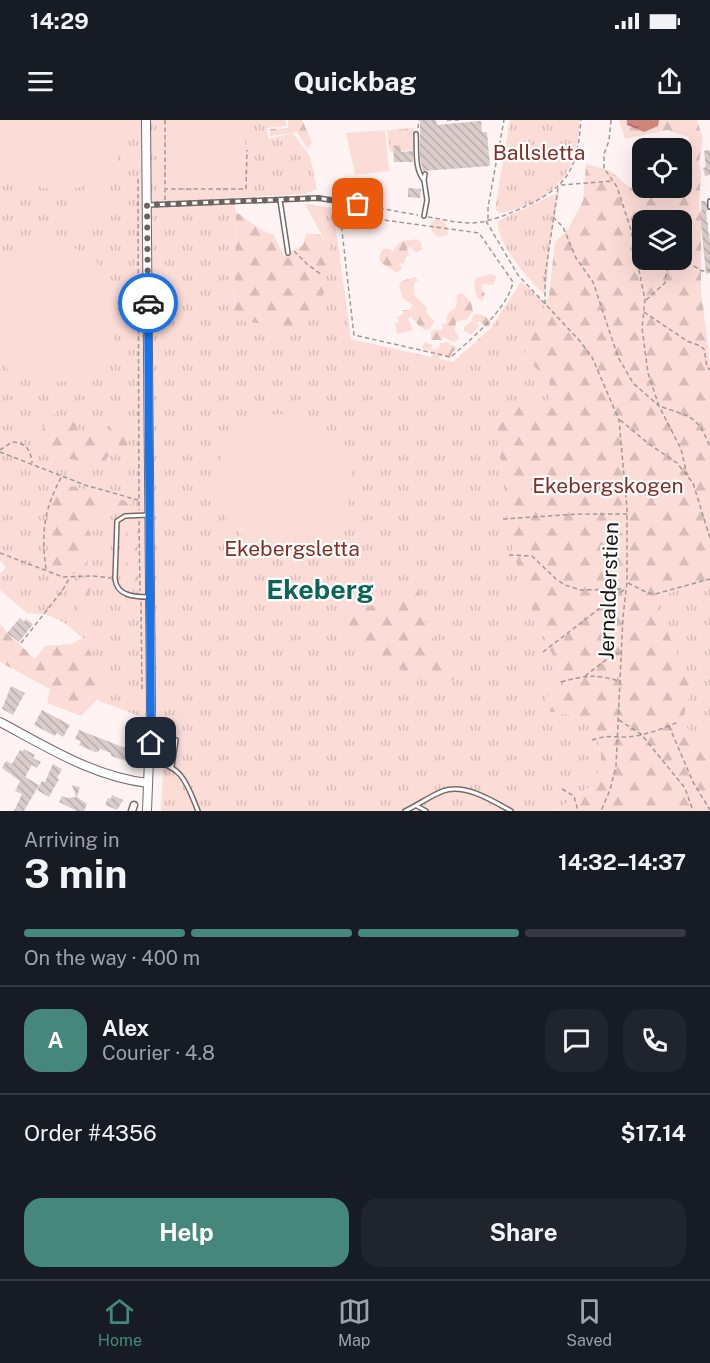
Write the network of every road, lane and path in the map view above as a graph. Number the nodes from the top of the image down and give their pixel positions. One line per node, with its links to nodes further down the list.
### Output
1 (146, 120): 19 (street)
2 (165, 120): 16 (path)
3 (419, 120): 9 (path)
4 (447, 120): 5 (path)
5 (461, 120)
6 (504, 120): 26 (path)
7 (581, 120): 15 (path)
8 (611, 120): 14 (path)
9 (416, 134): 13 (lane)
10 (247, 150): 16 (path)
11 (425, 174): 13 (lane)
12 (138, 177): 44 (path)
13 (424, 180): 24 (lane)
14 (614, 181): 15 (path); 27 (path)
15 (559, 186): 25 (path); 26 (path)
16 (165, 189): 20 (path)
17 (280, 200): 20 (lane); 21 (lane); 28 (lane)
18 (710, 201): 22 (lane)
19 (147, 205): 20 (lane); 47 (street)
20 (165, 205)
21 (368, 206)
22 (710, 207)
23 (340, 214): 23 (path)
24 (424, 216)
25 (553, 217): 34 (path); 37 (path)
26 (487, 220): 34 (path, Jernalderstien)
27 (631, 230): 33 (path)
28 (288, 253): 32 (path)
29 (692, 265): 31 (path)
30 (667, 270): 33 (path)
31 (710, 270)
32 (322, 275)
33 (645, 300): 35 (path)
34 (545, 305): 38 (path, Jernalderstien)
35 (643, 312): 36 (path); 37 (path)
36 (710, 370)
37 (658, 406): 39 (path); 42 (path)
38 (619, 420): 42 (path); 45 (path, Jernalderstien)
39 (710, 447)
40 (0, 451): 41 (path); 41 (path)
41 (32, 464): 43 (path)
42 (687, 475): 49 (path)
43 (62, 476): 44 (path); 52 (path)
44 (139, 500): 46 (path)
45 (627, 514): 48 (path); 56 (path, Jernalderstien)
46 (139, 515): 47 (lane); 54 (lane); 58 (path)
47 (149, 515): 59 (street)
48 (503, 519)
49 (710, 538)
50 (0, 553): 52 (path)
51 (509, 555): 57 (path)
52 (46, 570): 53 (path)
53 (69, 578): 54 (path); 60 (path)
54 (115, 579): 58 (lane)
55 (710, 579): 56 (path)
56 (627, 582): 57 (path, Jernalderstien)
57 (626, 589): 61 (path); 62 (path, Jernalderstien)
58 (140, 597): 59 (lane); 66 (path)
59 (150, 597): 75 (street)
60 (21, 643)
61 (543, 652)
62 (622, 652): 63 (path); 64 (path, Jernalderstien)
63 (584, 676): 64 (path); 65 (path)
64 (620, 681): 67 (path, Jernalderstien)
65 (561, 682)
66 (142, 691)
67 (618, 720): 71 (path); 72 (path, Jernalderstien)
68 (0, 722): 77 (street)
69 (678, 722): 70 (path)
70 (669, 726): 71 (path); 80 (path)
71 (641, 734): 72 (path); 88 (path)
72 (618, 736): 73 (path); 87 (path, Jernalderstien)
73 (592, 740)
74 (176, 741): 76 (lane)
75 (150, 762): 76 (lane); 77 (street)
76 (172, 766): 82 (lane)
77 (148, 783): 81 (street)
78 (562, 789): 86 (path)
79 (417, 806): 83 (lane); 84 (lane); 85 (lane)
80 (710, 810)
81 (147, 811)
82 (198, 811)
83 (405, 811)
84 (426, 811)
85 (511, 811)
86 (578, 811)
87 (601, 811)
88 (693, 811)

